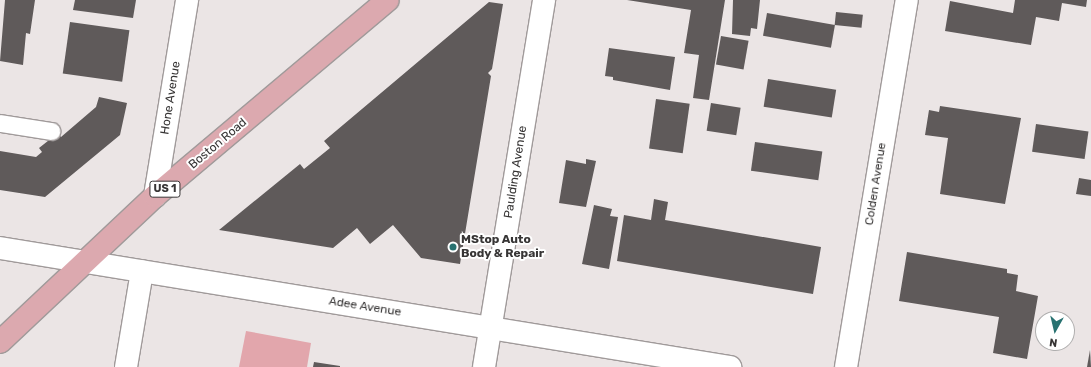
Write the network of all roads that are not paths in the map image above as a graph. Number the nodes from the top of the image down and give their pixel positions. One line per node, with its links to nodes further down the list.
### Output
1 (187, 0): 7 (street, Hone Avenue)
2 (388, 0): 7 (main road, Boston Road / US 1)
3 (544, 0): 11 (street, Paulding Avenue)
4 (907, 0): 16 (street, Colden Avenue)
5 (0, 123): 6 (lane)
6 (51, 131)
7 (156, 196): 9 (main road, Boston Road / US 1)
8 (0, 248): 9 (street, Adee Avenue)
9 (83, 262): 10 (street, Adee Avenue); 12 (main road, Boston Road / US 1)
10 (142, 271): 11 (street, Adee Avenue); 13 (street)
11 (490, 328): 14 (street, Paulding Avenue); 15 (street, Adee Avenue)
12 (0, 342)
13 (126, 367)
14 (484, 367)
15 (730, 367)
16 (846, 367)

